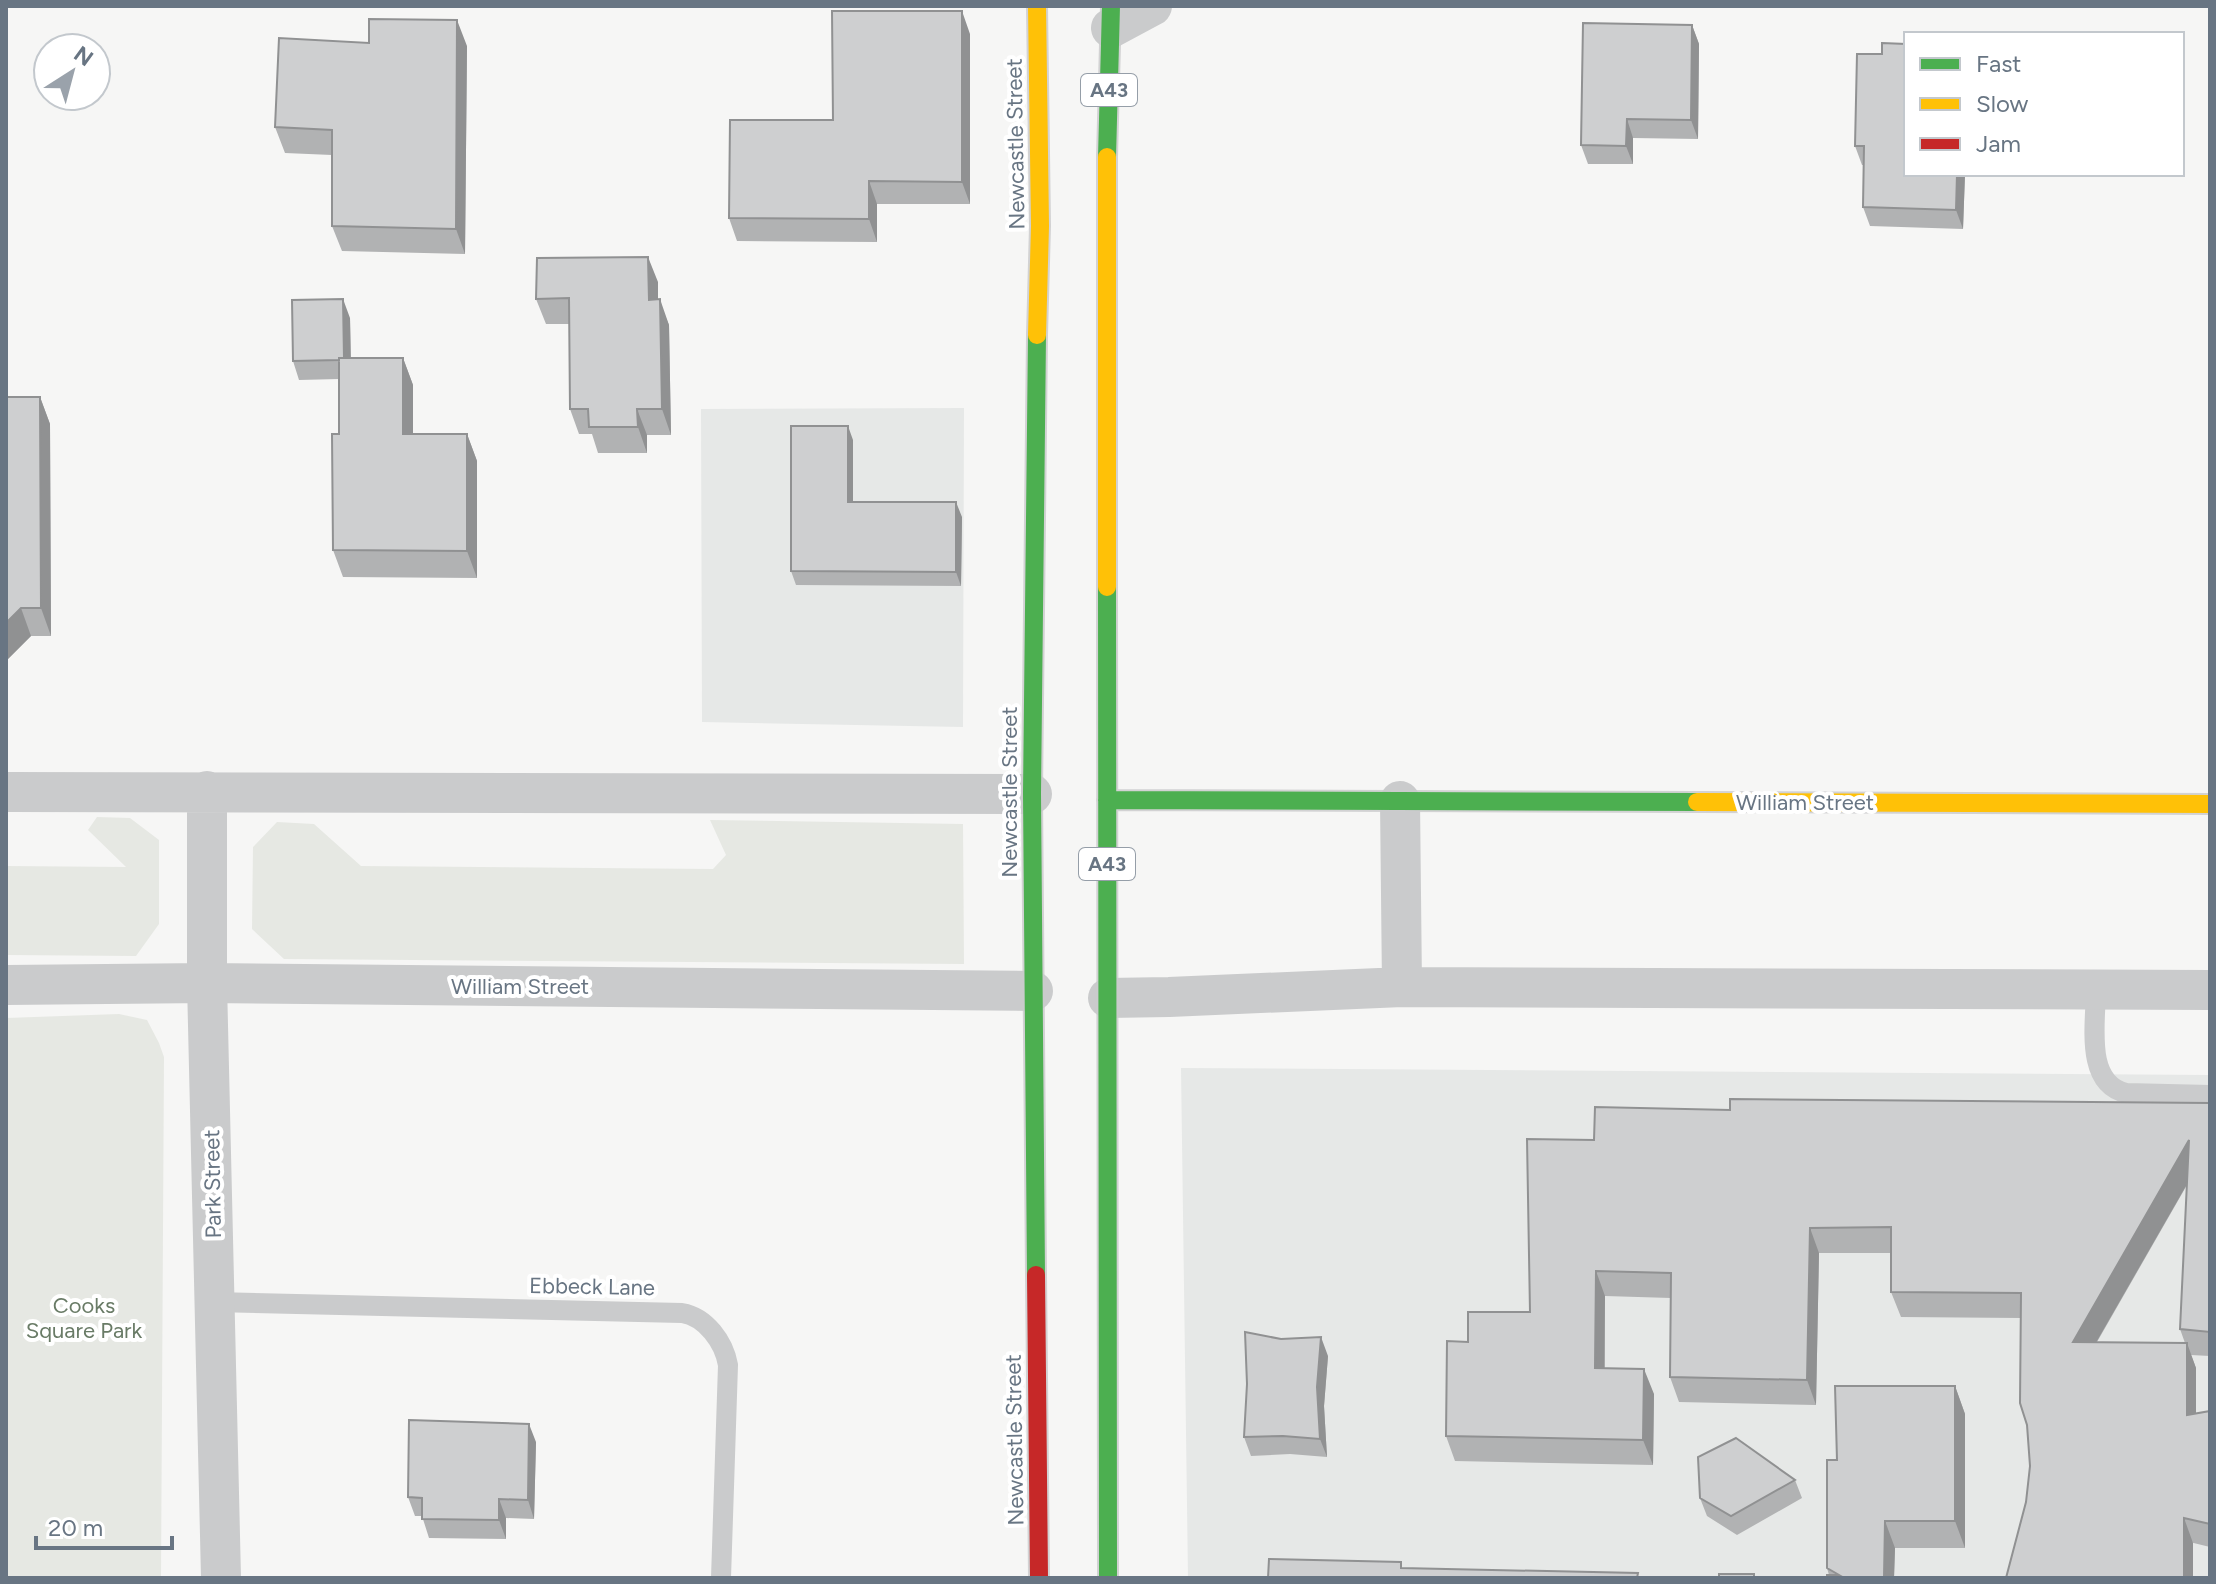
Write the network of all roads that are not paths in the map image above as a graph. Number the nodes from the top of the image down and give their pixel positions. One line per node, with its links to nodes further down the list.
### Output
1 (1037, 6): 6 (main road, Newcastle Street)
2 (1152, 6): 3 (street)
3 (1111, 17): 7 (main road, A43)
4 (207, 791): 5 (street); 6 (street); 10 (street, Park Street)
5 (6, 792)
6 (1032, 794): 15 (main road, Newcastle Street)
7 (1107, 800): 8 (main road, William Street); 16 (main road, A43)
8 (1400, 801): 9 (main road, William Street); 12 (street)
9 (2210, 804)
10 (207, 983): 11 (street, William Street); 15 (street, William Street); 18 (street, Park Street)
11 (6, 985)
12 (1402, 987): 13 (street); 16 (street)
13 (2096, 988): 14 (street); 17 (lane)
14 (2210, 990)
15 (1033, 991): 21 (main road, Newcastle Street)
16 (1108, 998): 22 (main road, A43)
17 (2210, 1095)
18 (214, 1302): 19 (street, Park Street); 20 (lane, Ebbeck Lane)
19 (221, 1578)
20 (721, 1578)
21 (1039, 1578)
22 (1108, 1578)

